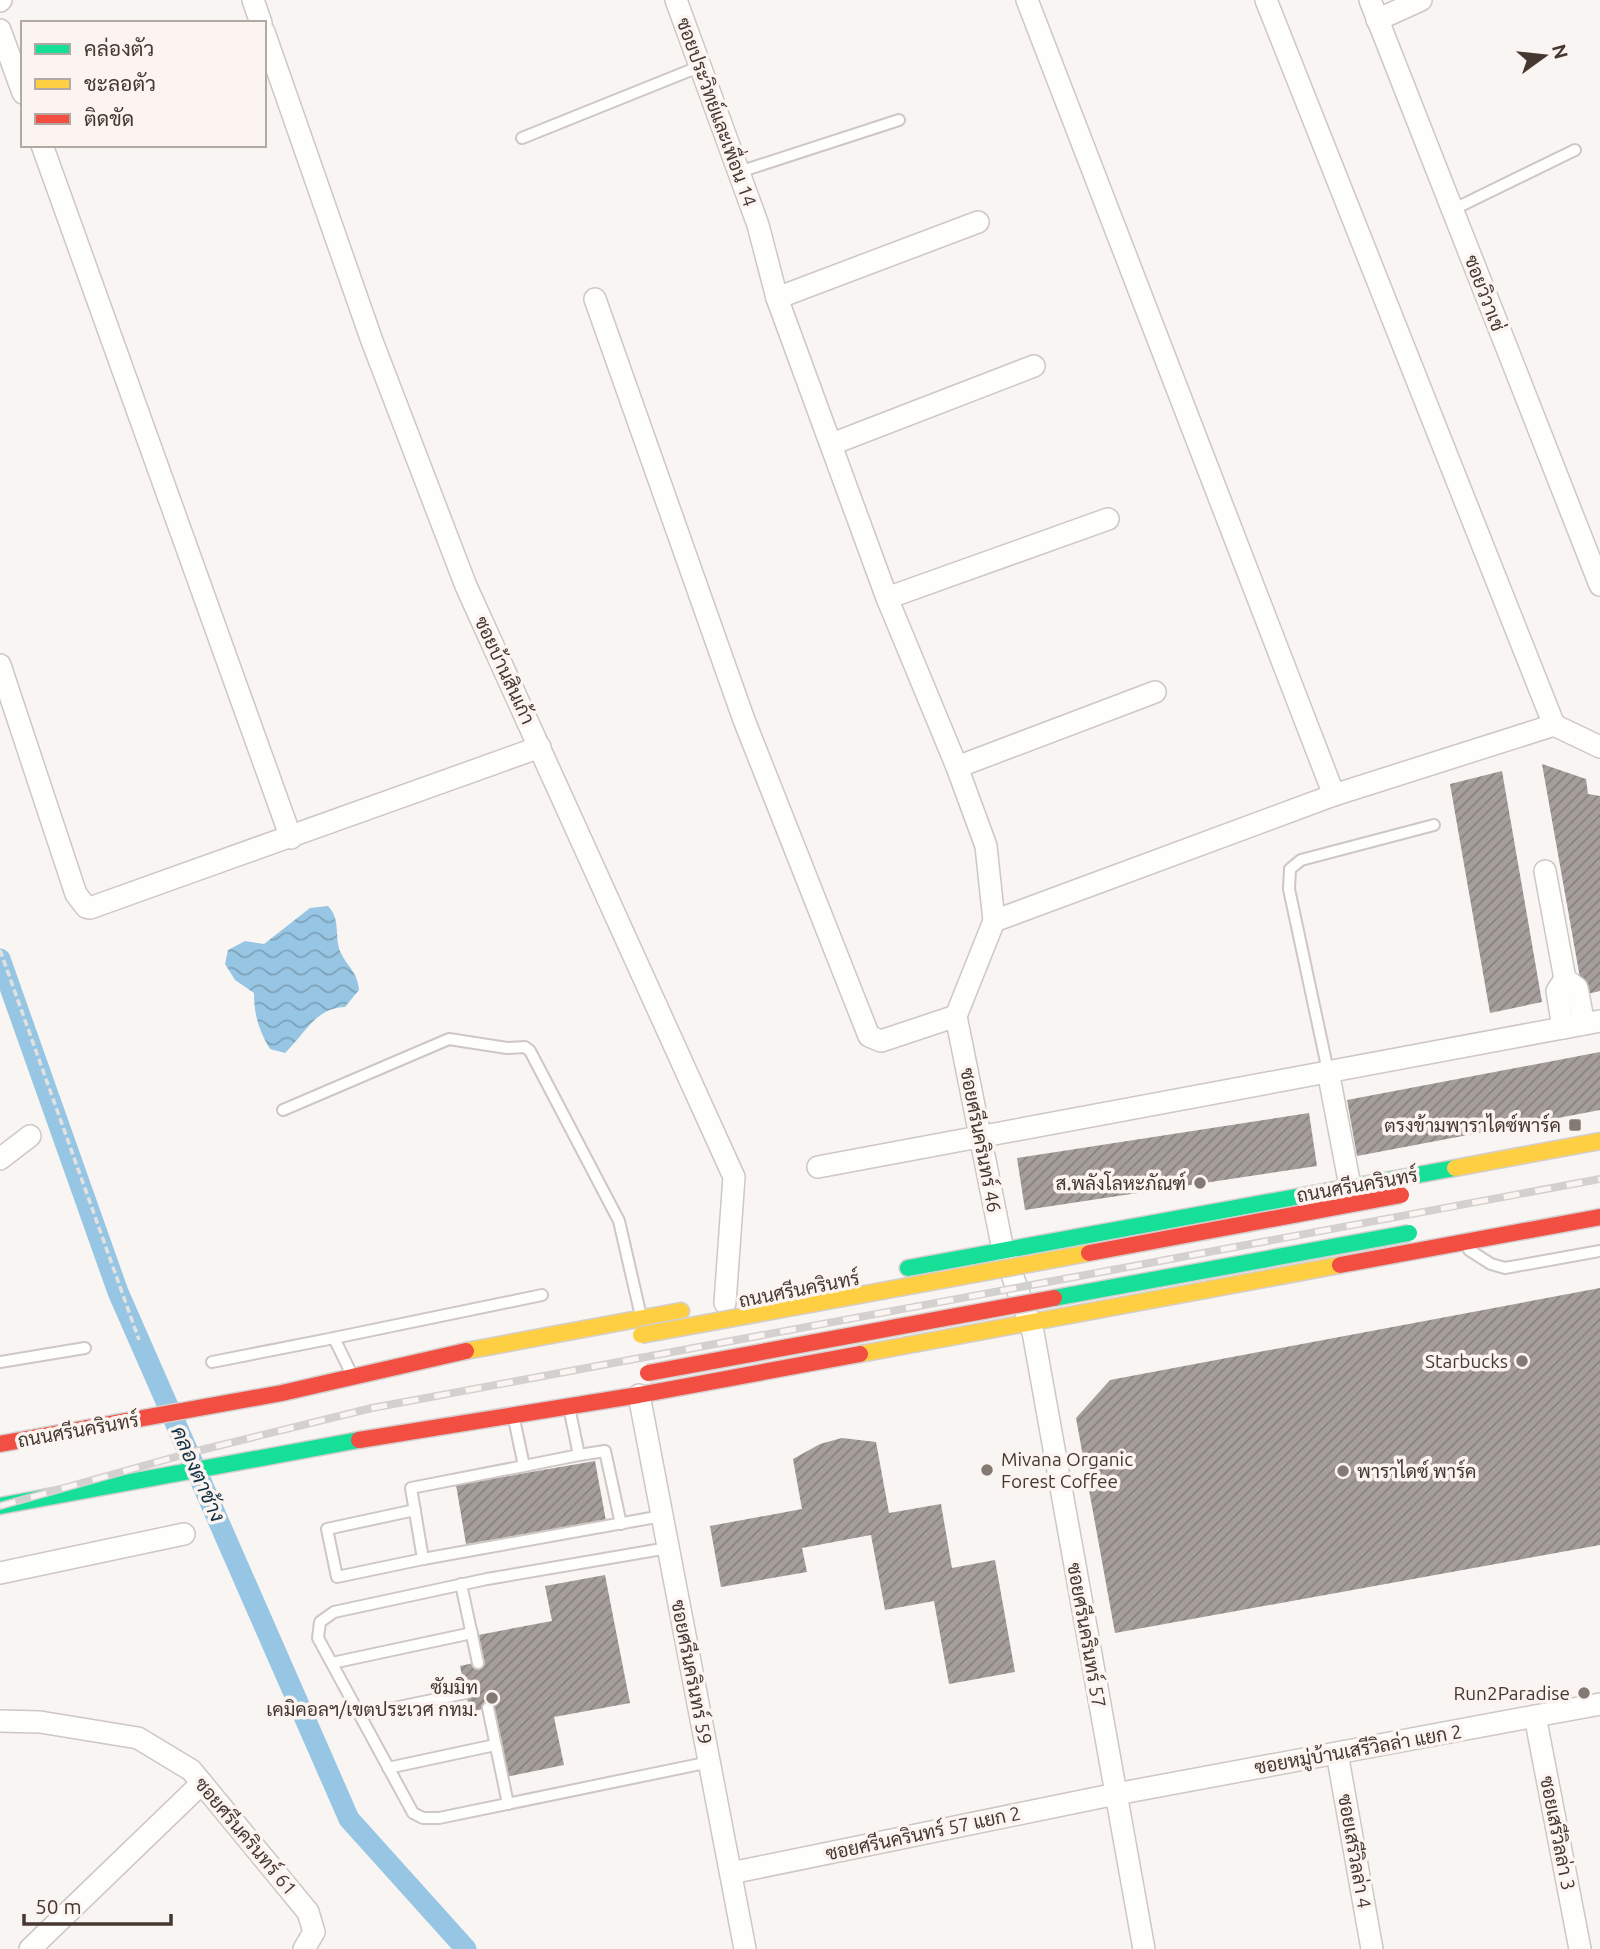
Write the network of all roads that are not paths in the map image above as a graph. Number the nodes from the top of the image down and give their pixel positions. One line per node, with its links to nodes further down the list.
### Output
1 (253, 0): 7 (street)
2 (676, 0): 10 (street, ซอยประวิทย์และเพื่อน 14)
3 (1027, 0): 32 (street)
4 (1266, 0): 28 (street)
5 (1422, 0): 6 (street)
6 (1373, 10): 17 (street, ซอยวิวาเช่)
7 (260, 21)
8 (0, 30): 11 (street)
9 (266, 38): 29 (street, ซอยบ้านสินเก้า)
10 (701, 66): 13 (lane); 16 (street, ซอยประวิทย์และเพื่อน 14)
11 (21, 88)
12 (899, 120): 16 (lane)
13 (522, 138)
14 (43, 147): 34 (street)
15 (1576, 150): 17 (lane)
16 (739, 172): 19 (street, ซอยประวิทย์และเพื่อน 14)
17 (1452, 211): 24 (street, ซอยวิวาเช่)
18 (978, 222): 19 (street)
19 (777, 298): 22 (street, ซอยประวิทย์และเพื่อน 14)
20 (595, 299): 37 (street)
21 (1034, 366): 22 (street)
22 (832, 444): 25 (street, ซอยประวิทย์และเพื่อน 14)
23 (1108, 519): 25 (street)
24 (1600, 585)
25 (887, 598): 31 (street, ซอยประวิทย์และเพื่อน 14)
26 (0, 665): 34 (street)
27 (1155, 692): 31 (street)
28 (1554, 725): 30 (street); 32 (street)
29 (540, 747): 34 (street); 58 (street, ซอยบ้านสินเก้า)
30 (1600, 747)
31 (957, 767): 36 (street, ซอยประวิทย์และเพื่อน 14)
32 (1334, 796): 36 (street)
33 (1434, 825): 39 (lane)
34 (291, 838)
35 (1545, 871): 38 (street)
36 (994, 921): 37 (street)
37 (957, 1023): 41 (street, ซอยศรีนครินทร์ 46)
38 (1582, 1024): 39 (street)
39 (1328, 1071): 41 (street); 47 (street)
40 (283, 1110): 59 (lane)
41 (981, 1135): 46 (street); 52 (street, ซอยศรีนครินทร์ 46)
42 (30, 1136): 45 (street)
43 (1600, 1141): 47 (main road, ถนนศรีนครินทร์)
44 (1600, 1157): 68 (main road, bridge)
45 (0, 1158)
46 (818, 1167)
47 (1350, 1186): 48 (main road, ถนนศรีนครินทร์)
48 (1279, 1200): 52 (main road, ถนนศรีนครินทร์); 55 (main road)
49 (1600, 1217): 51 (main road)
50 (1415, 1232): 67 (main road, bridge)
51 (1460, 1242): 53 (lane); 55 (main road)
52 (1003, 1250): 54 (main road, ถนนศรีนครินทร์); 60 (street, ซอยศรีนครินทร์ 46)
53 (1600, 1251)
54 (894, 1271)
55 (1290, 1274): 60 (main road)
56 (813, 1286): 58 (main road, ถนนศรีนครินทร์)
57 (542, 1294): 61 (lane)
58 (735, 1301): 59 (main road, ถนนศรีนครินทร์); 65 (main road)
59 (641, 1318): 66 (main road, ถนนศรีนครินทร์)
60 (1031, 1321): 65 (main road); 99 (street, ซอยศรีนครินทร์ 57)
61 (334, 1338): 64 (lane); 66 (lane)
62 (85, 1348): 63 (lane)
63 (0, 1362)
64 (212, 1362)
65 (758, 1372): 67 (main road)
66 (353, 1377): 68 (main road, ถนนศรีนครินทร์)
67 (641, 1381): 70 (main road); 78 (street, ซอยศรีนครินทร์ 59)
68 (282, 1393): 72 (main road, ถนนศรีนครินทร์)
69 (526, 1396): 73 (main road)
70 (569, 1406): 71 (main road); 74 (lane)
71 (513, 1416): 73 (main road); 75 (lane)
72 (0, 1444)
73 (296, 1450): 76 (main road)
74 (579, 1455): 75 (lane); 79 (lane)
75 (524, 1466): 77 (lane)
76 (0, 1506)
77 (415, 1510): 82 (lane); 82 (lane)
78 (662, 1516): 79 (lane); 81 (street, ซอยศรีนครินทร์ 59)
79 (621, 1524): 82 (lane)
80 (184, 1534): 83 (street)
81 (668, 1548): 84 (lane); 96 (street, ซอยศรีนครินทร์ 59)
82 (424, 1559)
83 (0, 1573)
84 (461, 1584): 85 (lane); 86 (lane)
85 (472, 1633): 86 (lane); 87 (lane)
86 (332, 1662): 91 (lane)
87 (478, 1663)
88 (466, 1693): 91 (lane)
89 (1600, 1704): 92 (street, ซอยหมู่บ้านเสรีวิลล่า แยก 2)
90 (488, 1708): 94 (lane)
91 (360, 1715): 97 (lane)
92 (1535, 1716): 95 (street, ซอยหมู่บ้านเสรีวิลล่า แยก 2); 107 (street, ซอยเสรีวิลล่า 3)
93 (0, 1721): 98 (street, ซอยศรีนครินทร์ 61)
94 (495, 1745): 97 (lane); 100 (lane)
95 (1337, 1753): 99 (street, ซอยหมู่บ้านเสรีวิลล่า แยก 2); 106 (street, ซอยเสรีวิลล่า 4)
96 (710, 1762): 100 (lane); 101 (street, ซอยศรีนครินทร์ 59)
97 (388, 1768): 100 (lane)
98 (202, 1783): 102 (street, ซอยศรีนครินทร์ 61); 103 (street)
99 (1116, 1794): 101 (street, ซอยศรีนครินทร์ 57 แยก 2); 105 (street, ซอยศรีนครินทร์ 57)
100 (508, 1804)
101 (731, 1872): 104 (street, ซอยศรีนครินทร์ 59)
102 (309, 1941)
103 (30, 1949)
104 (745, 1949)
105 (1144, 1949)
106 (1373, 1949)
107 (1580, 1949)

